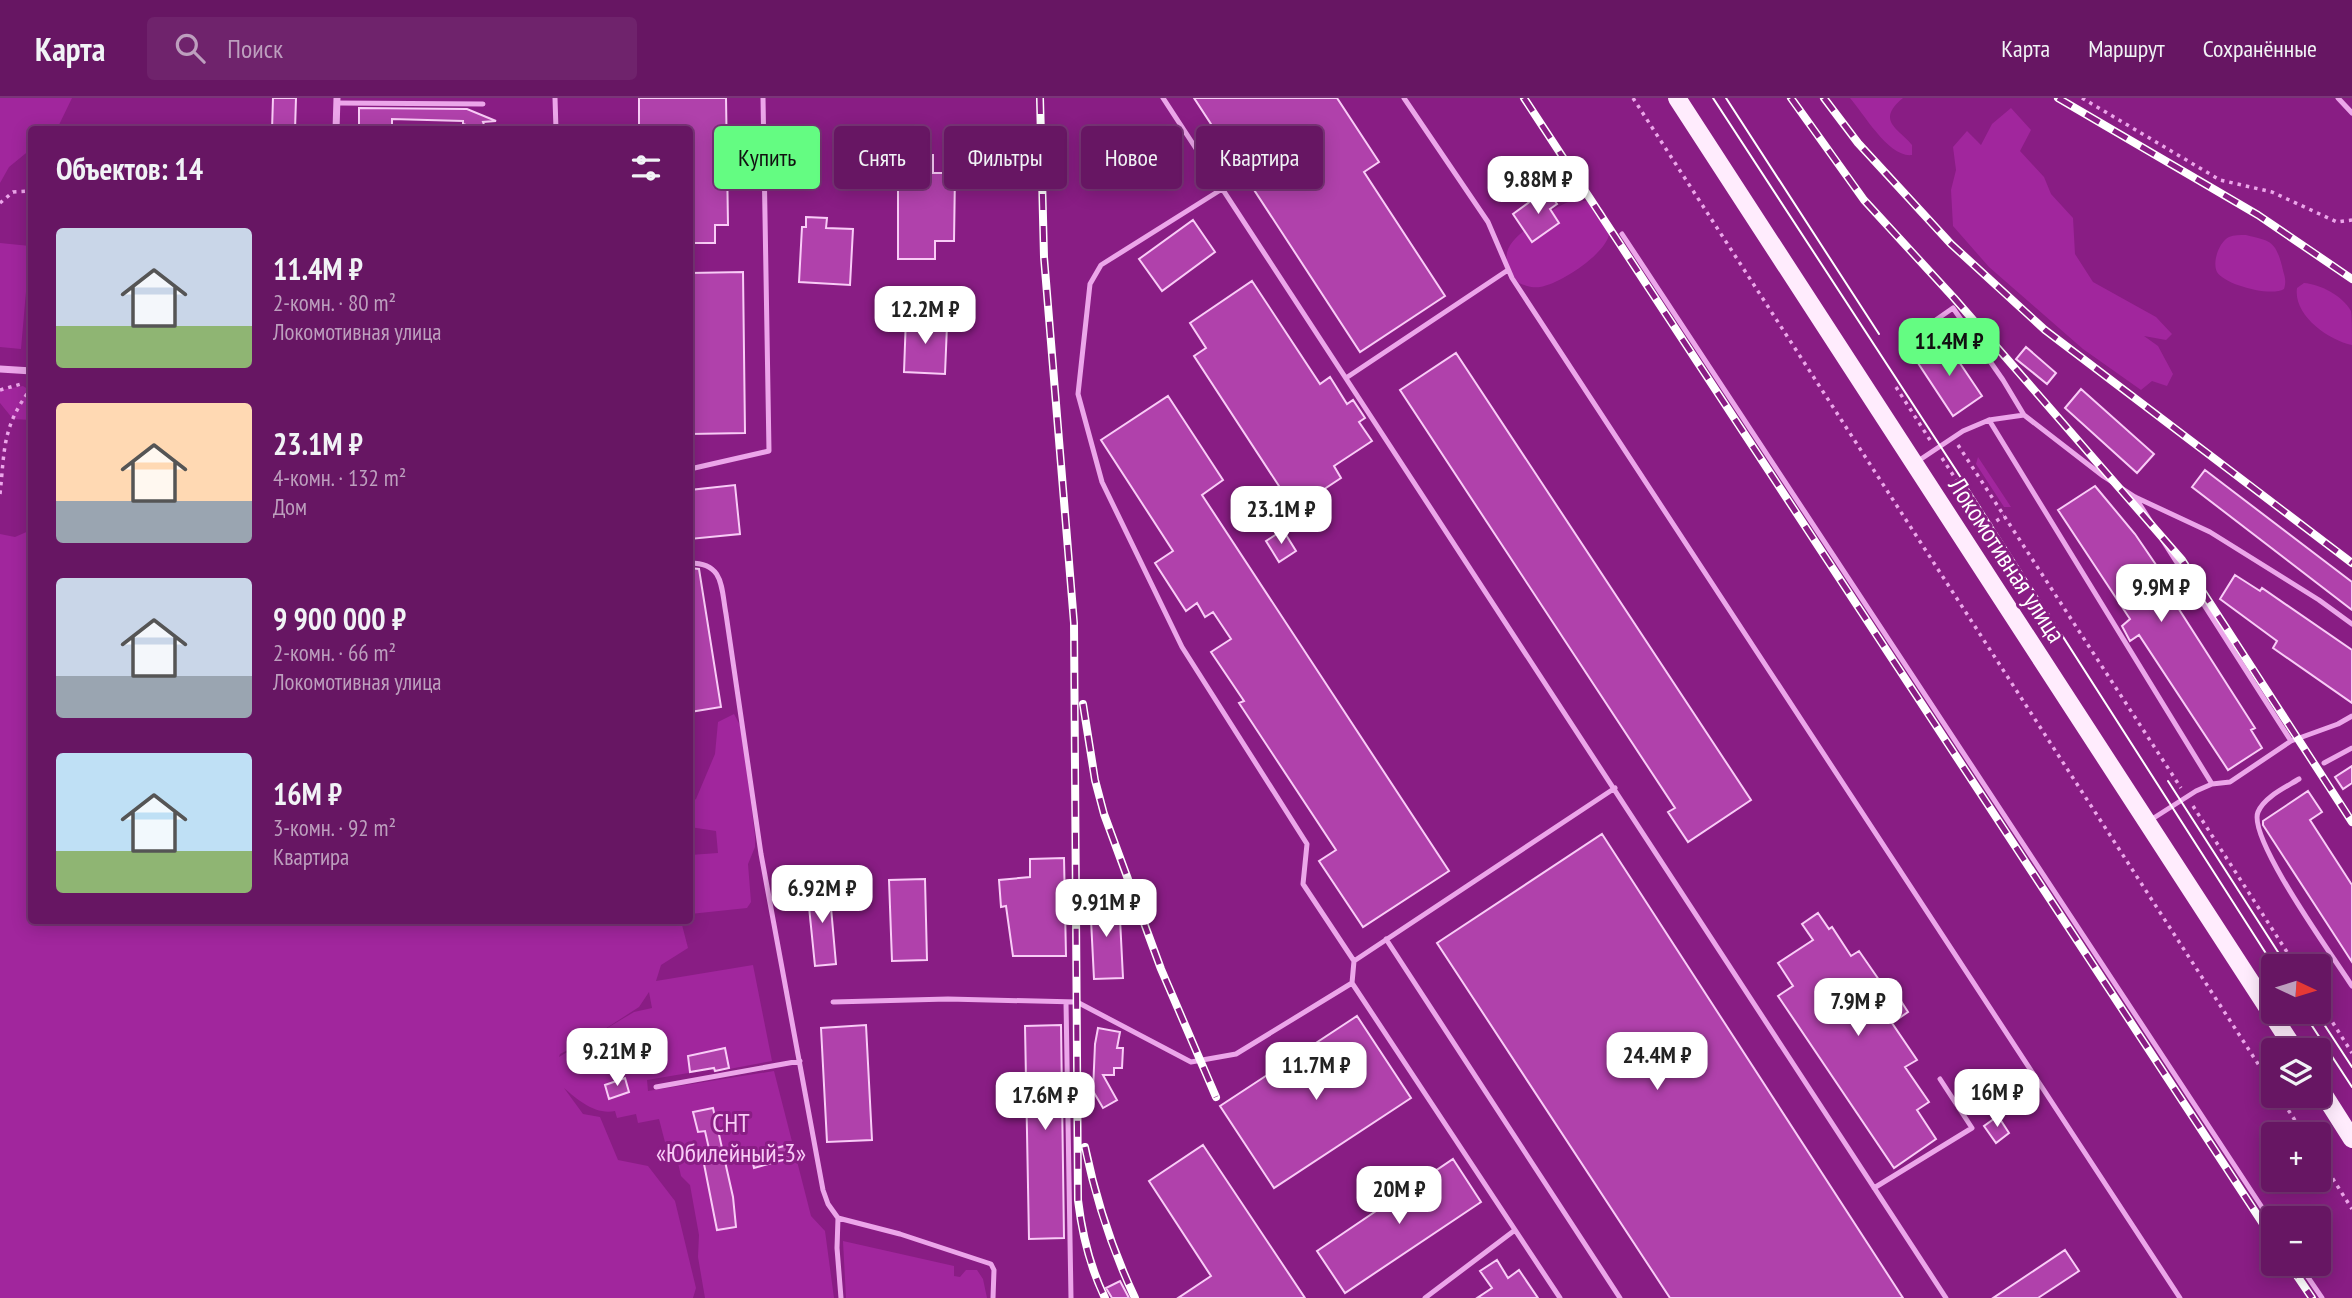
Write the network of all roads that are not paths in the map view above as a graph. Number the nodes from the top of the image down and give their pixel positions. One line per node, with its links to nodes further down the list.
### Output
1 (555, 98): 12 (lane)
2 (763, 98): 23 (lane)
3 (1163, 98): 13 (lane)
4 (1404, 98): 15 (lane)
5 (1677, 98): 22 (main road, Локомотивная улица)
6 (2337, 98): 10 (lane)
7 (337, 100): 8 (lane); 11 (street)
8 (412, 100): 9 (lane)
9 (483, 104)
10 (2352, 113)
11 (336, 126)
12 (556, 126)
13 (1222, 190): 19 (lane); 36 (lane)
14 (1622, 234): 48 (lane)
15 (1508, 270): 19 (lane); 59 (lane)
16 (1910, 338): 20 (lane)
17 (0, 369): 18 (street)
18 (28, 371)
19 (1346, 378): 33 (lane)
20 (2024, 415): 21 (lane); 24 (lane)
21 (1989, 420): 22 (lane); 32 (lane)
22 (1913, 464): 34 (main road, Локомотивная улица)
23 (693, 468)
24 (2135, 497): 26 (lane); 28 (lane)
25 (693, 563): 42 (lane)
26 (2352, 624)
27 (2352, 716): 28 (lane)
28 (2291, 741): 32 (lane)
29 (2352, 748): 30 (lane)
30 (2323, 764)
31 (2299, 779): 38 (lane)
32 (2212, 784): 34 (lane)
33 (1615, 788): 35 (lane); 47 (lane)
34 (2148, 821): 41 (main road, Локомотивная улица)
35 (1386, 939): 36 (lane); 57 (lane)
36 (1354, 961): 37 (lane)
37 (1352, 983): 40 (lane); 50 (lane)
38 (2352, 986)
39 (833, 1002): 40 (lane)
40 (1066, 1002): 54 (lane)
41 (2287, 1038)
42 (800, 1061): 44 (lane); 49 (lane)
43 (1940, 1079): 47 (lane)
44 (656, 1087)
45 (2331, 1106): 46 (main road)
46 (2352, 1139)
47 (1874, 1188): 58 (lane)
48 (2261, 1206)
49 (838, 1218): 52 (lane); 53 (lane)
50 (1515, 1230): 55 (lane); 56 (lane)
51 (2307, 1276): 60 (lane)
52 (841, 1298)
53 (993, 1298)
54 (1071, 1298)
55 (1424, 1298)
56 (1560, 1298)
57 (1620, 1298)
58 (1946, 1298)
59 (2180, 1298)
60 (2322, 1298)

